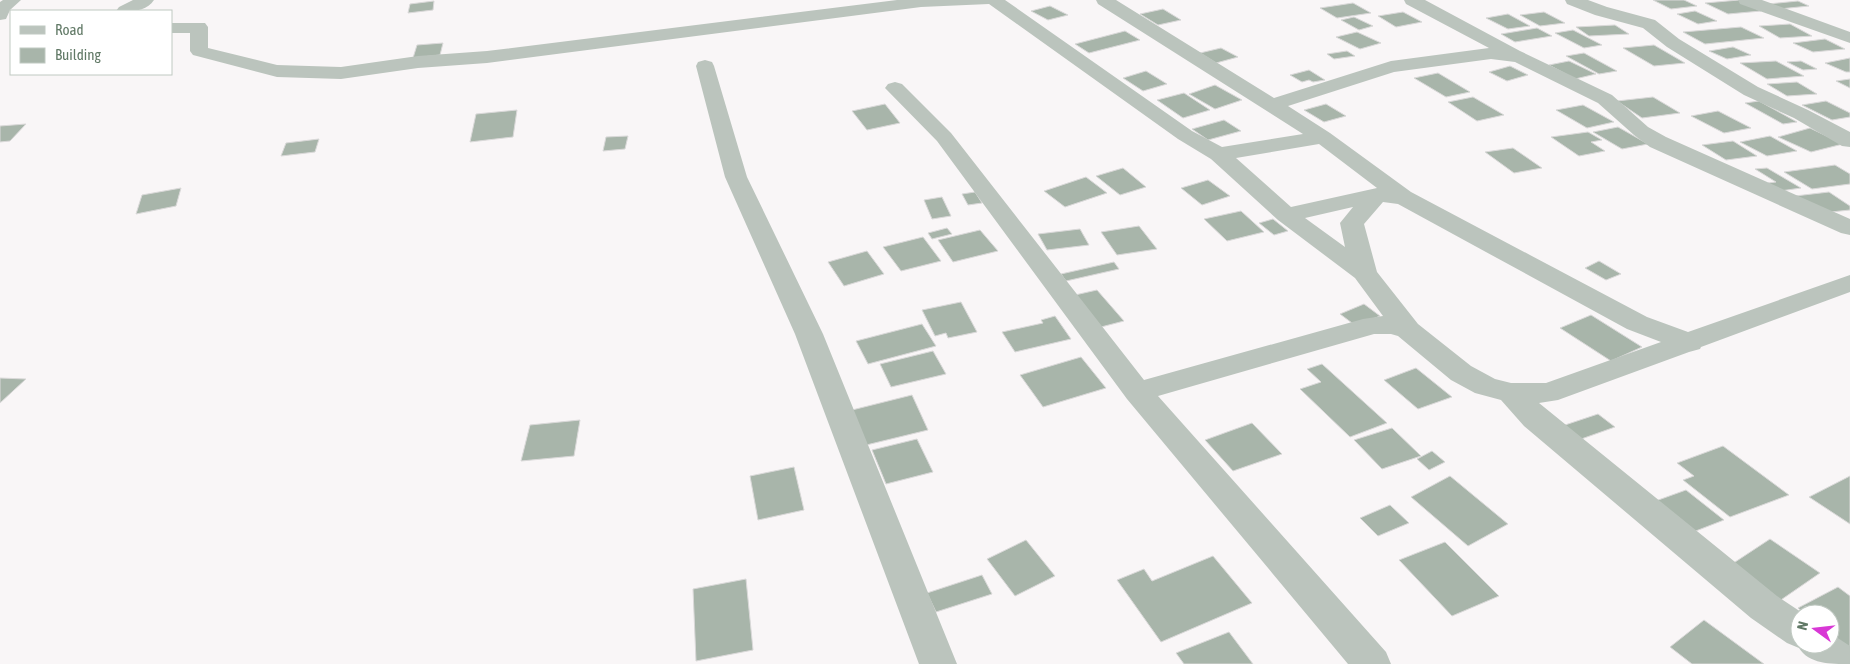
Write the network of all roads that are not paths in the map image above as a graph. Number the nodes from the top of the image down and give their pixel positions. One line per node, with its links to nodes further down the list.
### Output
1 (13, 0): 10 (street)
2 (146, 0): 9 (street)
3 (986, 0): 11 (street)
4 (994, 0): 19 (street)
5 (1104, 0): 16 (street)
6 (1412, 0): 13 (street)
7 (1573, 0): 18 (street)
8 (1746, 0): 12 (street)
9 (127, 10)
10 (2, 26)
11 (172, 28)
12 (1850, 38)
13 (1520, 57): 16 (street); 23 (street)
14 (706, 66): 33 (street)
15 (895, 88): 30 (street)
16 (1272, 105): 17 (street)
17 (1323, 137): 19 (street); 21 (street)
18 (1850, 141)
19 (1218, 154): 22 (street)
20 (1377, 195): 21 (street); 22 (street); 24 (street)
21 (1403, 197): 26 (street)
22 (1286, 215): 24 (street)
23 (1850, 228)
24 (1364, 273): 27 (street)
25 (1850, 283): 28 (street)
26 (1637, 323): 28 (street); 29 (street)
27 (1408, 330): 30 (street); 31 (street)
28 (1690, 343): 29 (street)
29 (1660, 353): 31 (street)
30 (1138, 392): 34 (street)
31 (1511, 394): 32 (street)
32 (1790, 625)
33 (938, 664)
34 (1372, 664)

